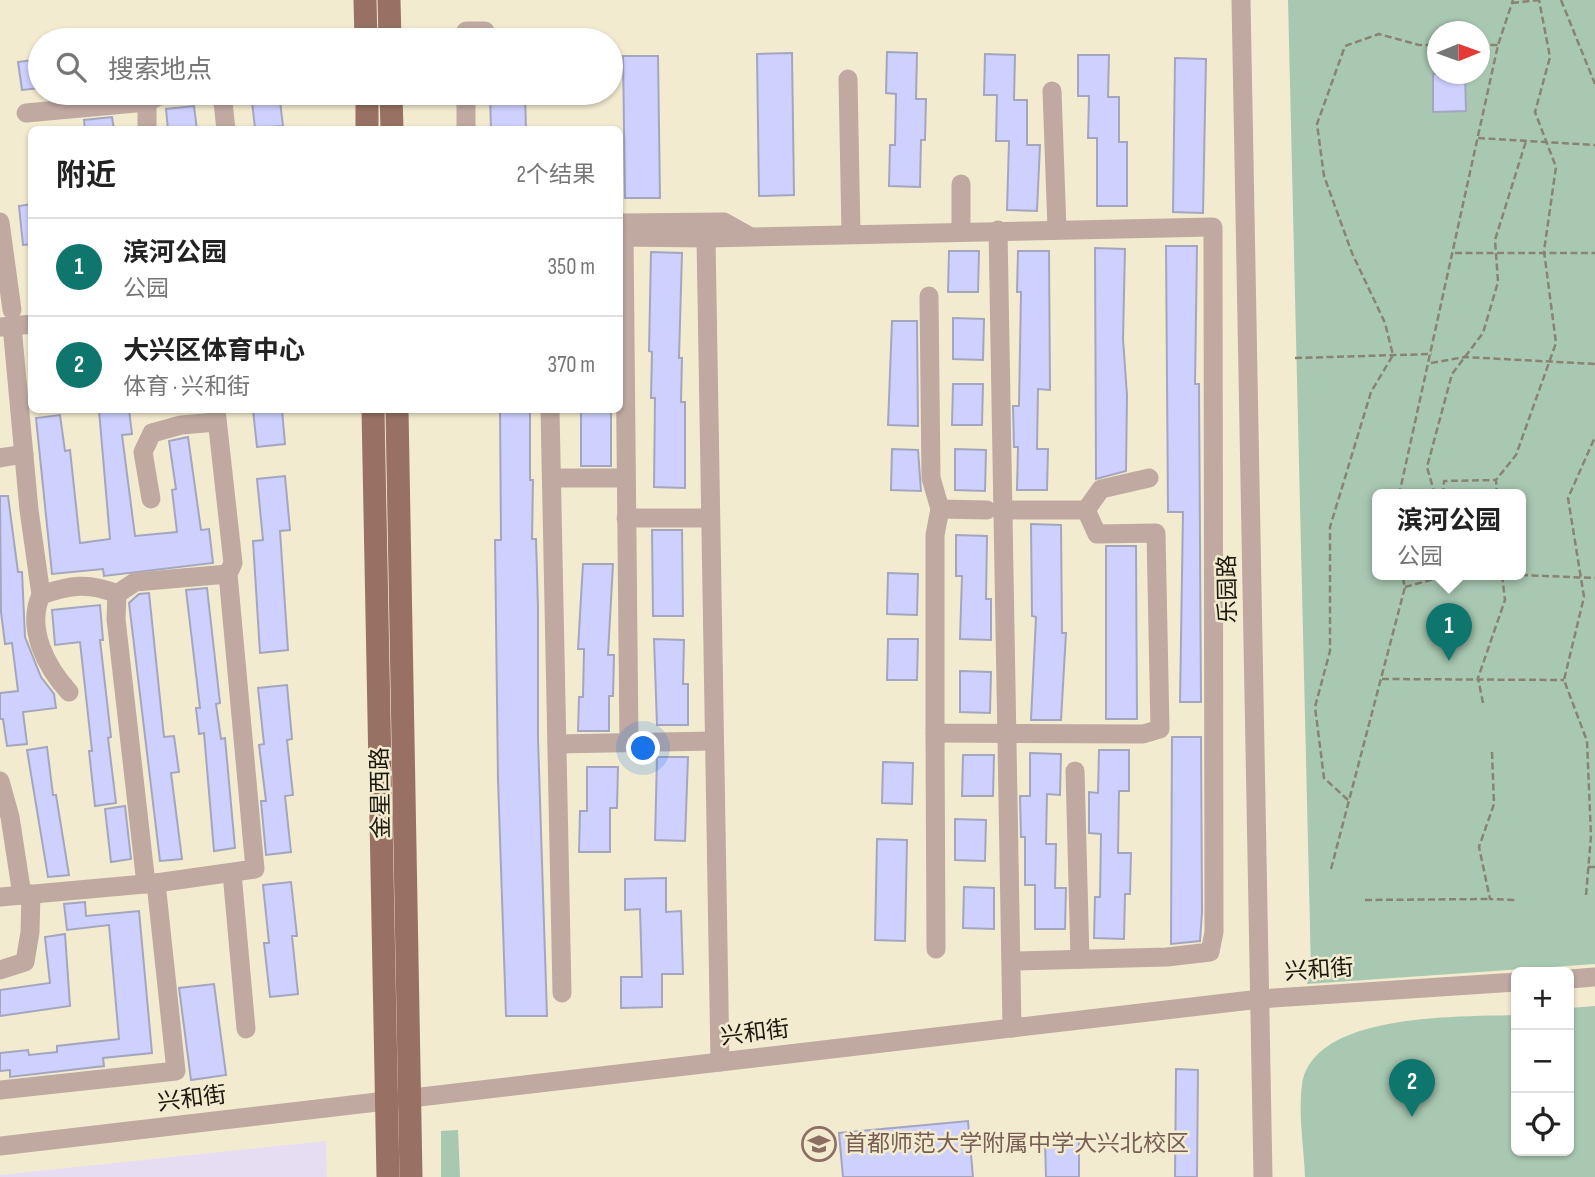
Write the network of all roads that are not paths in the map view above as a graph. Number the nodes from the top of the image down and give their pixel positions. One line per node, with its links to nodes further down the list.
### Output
1 (365, 0): 4 (main road)
2 (389, 0): 5 (main road)
3 (1241, 0): 71 (street, 乐园路)
4 (366, 28)
5 (390, 28)
6 (848, 79): 27 (street)
7 (1052, 91): 22 (street)
8 (91, 105): 14 (street)
9 (154, 105): 15 (street)
10 (223, 105): 16 (street)
11 (367, 105): 17 (main road)
12 (391, 105): 18 (main road)
13 (466, 105): 19 (street)
14 (26, 113)
15 (148, 126)
16 (226, 126)
17 (368, 126)
18 (392, 126)
19 (466, 126)
20 (961, 184): 23 (street)
21 (0, 222): 31 (street)
22 (1057, 229): 24 (street); 64 (street)
23 (961, 230): 24 (street); 27 (street)
24 (998, 230): 44 (street)
25 (623, 233): 28 (street)
26 (623, 233): 29 (street)
27 (852, 233): 28 (street)
28 (750, 236): 29 (street)
29 (706, 238): 47 (street)
30 (929, 296): 43 (street)
31 (14, 317): 37 (street)
32 (623, 356): 40 (street)
33 (373, 413): 76 (main road, 金星西路)
34 (397, 413): 76 (main road, 金星西路)
35 (550, 413): 39 (street)
36 (217, 416): 42 (street); 48 (street)
37 (24, 454): 38 (street); 50 (street)
38 (0, 458)
39 (552, 478): 40 (street); 56 (street)
40 (625, 478): 46 (street)
41 (1149, 478): 45 (street)
42 (151, 499)
43 (940, 509): 44 (street); 52 (street)
44 (995, 510): 45 (street); 53 (street)
45 (1086, 510): 53 (street)
46 (626, 518): 47 (street); 55 (street)
47 (710, 518): 54 (street)
48 (228, 574): 49 (street); 59 (street)
49 (117, 594): 50 (street); 60 (street)
50 (41, 595): 51 (street)
51 (69, 692)
52 (935, 733): 53 (street); 63 (street)
53 (1008, 733): 65 (street)
54 (713, 741): 55 (street); 74 (street)
55 (629, 743): 56 (street)
56 (557, 744): 70 (street)
57 (1075, 771): 64 (street)
58 (0, 781): 61 (street)
59 (232, 873): 60 (street); 73 (street)
60 (151, 884): 61 (street); 75 (street)
61 (26, 894): 62 (street); 66 (street)
62 (0, 897)
63 (936, 949)
64 (1080, 959): 65 (street)
65 (1012, 961): 72 (street)
66 (0, 971)
67 (1595, 977): 68 (street)
68 (1574, 979)
69 (1511, 982): 71 (street, 兴和街)
70 (562, 993)
71 (1260, 999): 72 (street, 兴和街); 80 (street, 乐园路)
72 (1013, 1028): 74 (street, 兴和街)
73 (246, 1029)
74 (720, 1062): 76 (street, 兴和街)
75 (0, 1090)
76 (398, 1100): 77 (street, 兴和街); 78 (main road, 金星西路); 79 (main road, 金星西路)
77 (0, 1146)
78 (388, 1177)
79 (411, 1177)
80 (1263, 1177)

